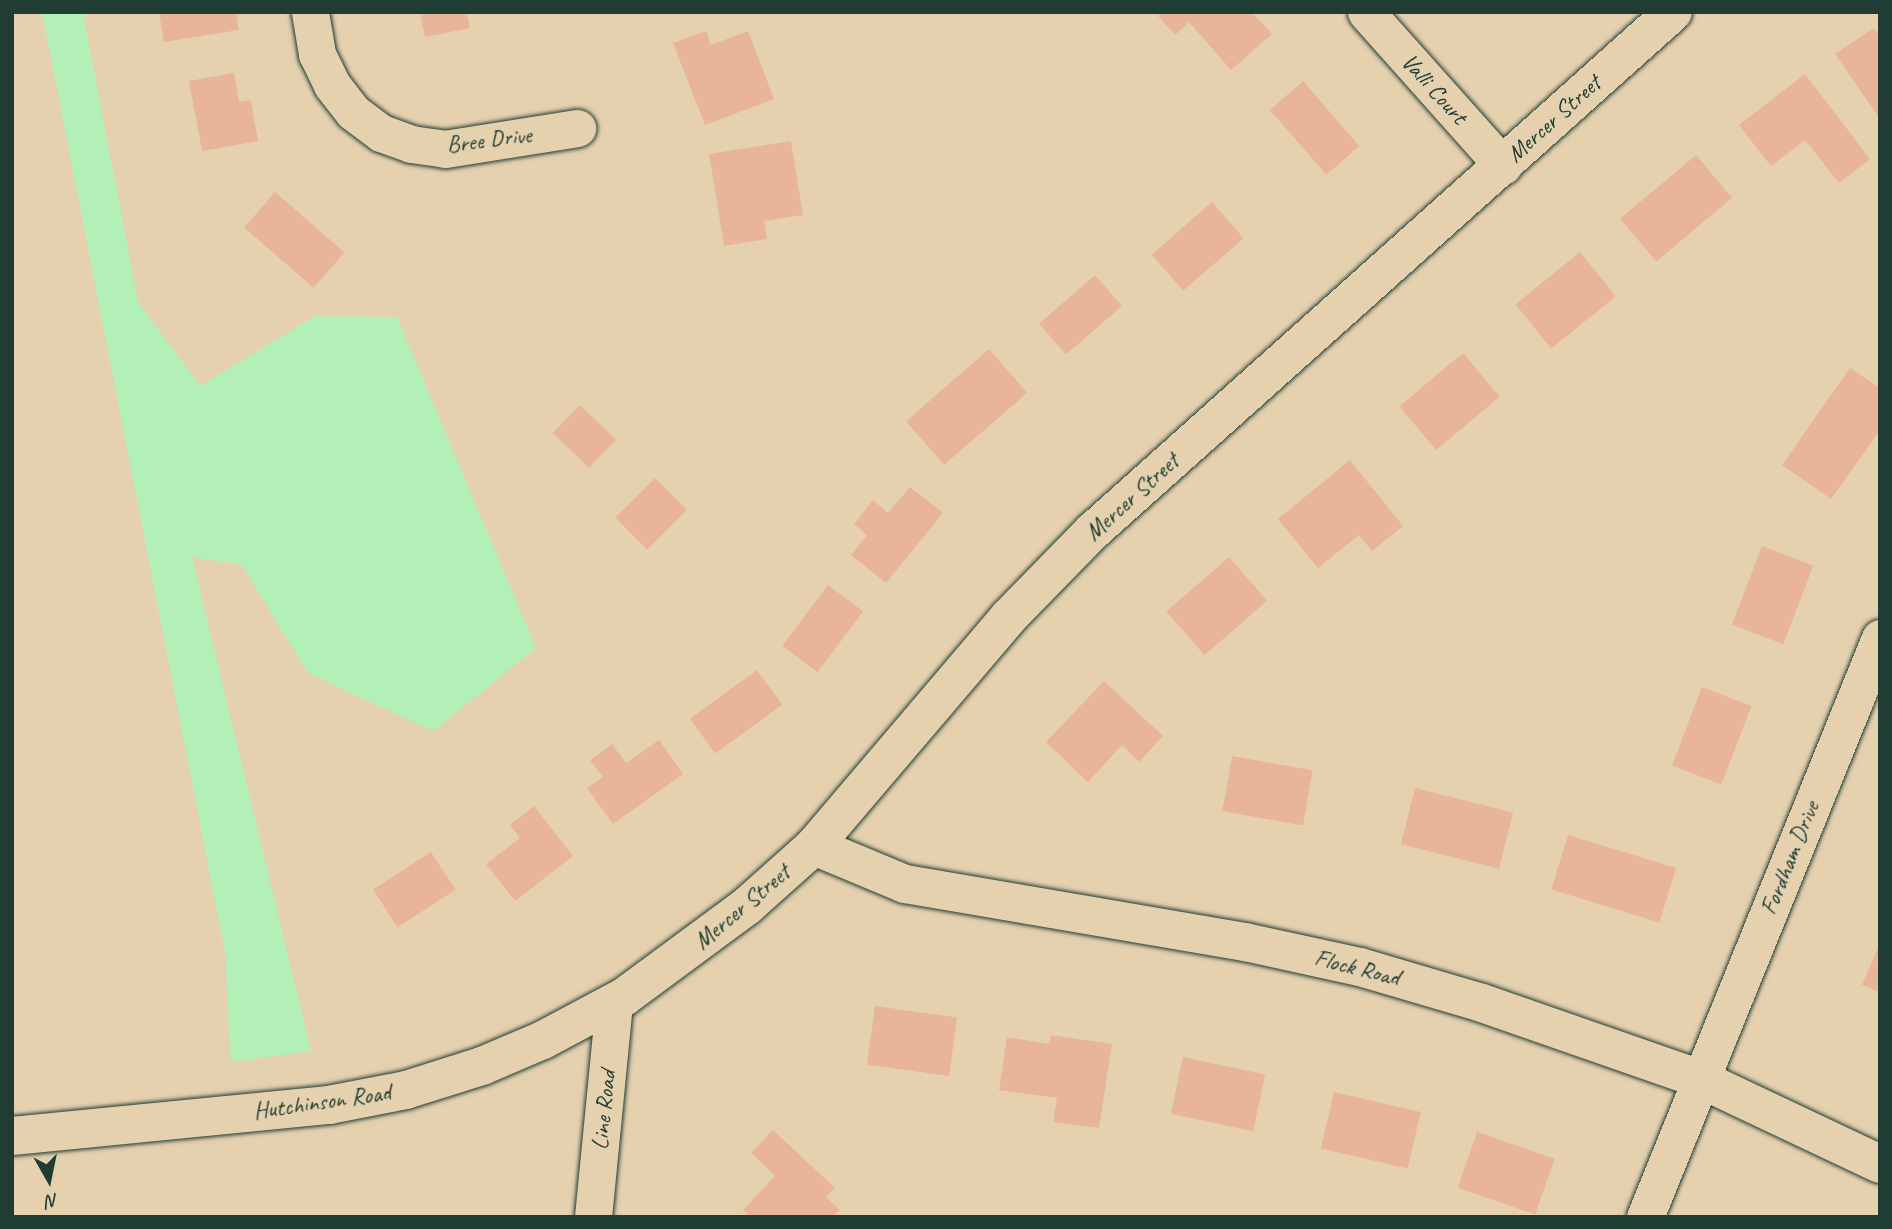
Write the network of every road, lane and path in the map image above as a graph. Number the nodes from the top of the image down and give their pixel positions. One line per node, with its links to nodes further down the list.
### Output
1 (310, 12): 4 (street, Bree Drive)
2 (1366, 12): 5 (street, Valli Court)
3 (1673, 12): 5 (street, Mercer Street)
4 (577, 128)
5 (1503, 166): 7 (street, Mercer Street)
6 (1880, 638): 9 (street, Fordham Drive)
7 (814, 846): 8 (street, Mercer Street); 9 (street, Flock Road)
8 (614, 1003): 10 (street, Hutchinson Road); 12 (street, Line Road)
9 (1700, 1079): 11 (street, Flock Road); 13 (street, Fordham Drive)
10 (12, 1136)
11 (1880, 1164)
12 (593, 1217)
13 (1645, 1217)

